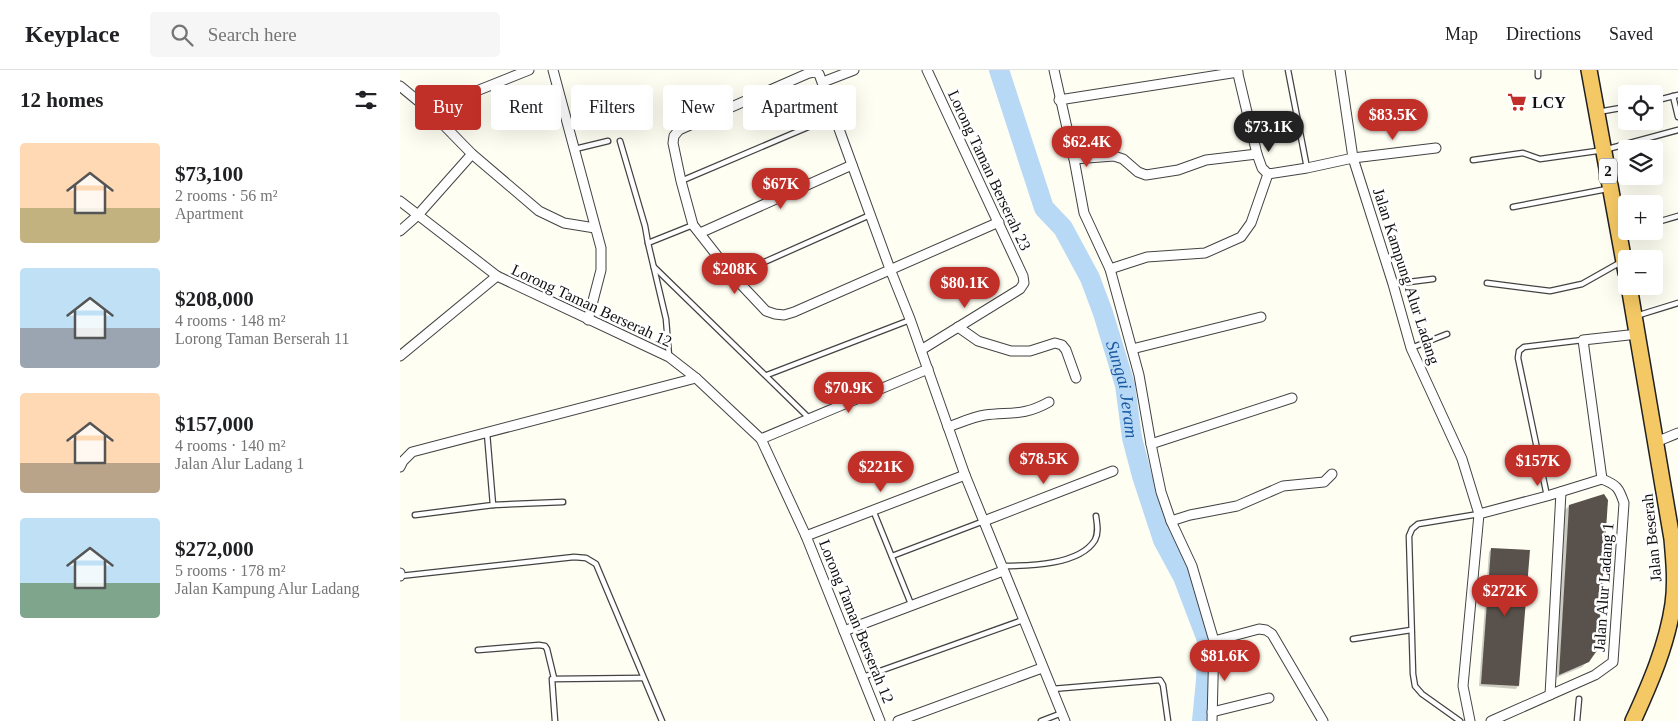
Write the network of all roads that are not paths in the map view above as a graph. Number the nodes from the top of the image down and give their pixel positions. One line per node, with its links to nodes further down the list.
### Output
1 (529, 70): 14 (street)
2 (553, 70): 29 (street)
3 (854, 70): 11 (street)
4 (927, 70): 48 (street, Lorong Taman Berserah 23)
5 (1054, 70): 18 (street)
6 (1288, 70): 37 (lane)
7 (1340, 70): 34 (street, Jalan Kampung Alur Ladang)
8 (1538, 70): 12 (lane)
9 (1589, 70): 20 (highway, 2)
10 (1237, 71): 18 (street); 32 (street)
11 (820, 75): 39 (street)
12 (1538, 76)
13 (400, 86): 16 (street)
14 (481, 89)
15 (1676, 96): 17 (lane); 21 (lane)
16 (415, 98)
17 (1663, 99)
18 (1059, 100): 33 (street)
19 (1618, 109): 20 (lane)
20 (1597, 113): 30 (highway, 2)
21 (1678, 117)
22 (449, 130): 31 (street)
23 (801, 130): 39 (lane)
24 (839, 130): 36 (street)
25 (1678, 130): 30 (lane)
26 (608, 141): 29 (lane)
27 (620, 141): 53 (lane)
28 (1436, 148): 34 (street)
29 (574, 149): 50 (street)
30 (1604, 150): 35 (lane); 40 (highway, 2)
31 (472, 154): 45 (street); 50 (street)
32 (1257, 154): 33 (street); 38 (street)
33 (1074, 158): 56 (street)
34 (1353, 158): 37 (street); 62 (street, Jalan Kampung Alur Ladang)
35 (1473, 160)
36 (852, 165): 44 (street); 52 (street)
37 (1307, 168): 38 (street)
38 (1268, 174): 56 (street)
39 (681, 181): 49 (street)
40 (1611, 188): 42 (lane); 43 (highway, 2)
41 (400, 200): 45 (street, Lorong Taman Berserah 12)
42 (1513, 207)
43 (1618, 214)
44 (870, 215): 55 (street); 59 (lane)
45 (417, 216): 51 (street); 58 (street, Lorong Taman Berserah 12)
46 (1678, 216): 47 (lane)
47 (1663, 220)
48 (999, 222): 55 (street); 69 (street, Lorong Taman Berserah 23)
49 (693, 225): 52 (street); 53 (lane)
50 (595, 228): 68 (street)
51 (400, 231)
52 (700, 233): 59 (street)
53 (648, 243): 54 (lane)
54 (653, 266): 77 (lane); 79 (lane)
55 (890, 269): 59 (street); 67 (street)
56 (1110, 269): 74 (street)
57 (1618, 269): 61 (lane)
58 (497, 276): 68 (street, Lorong Taman Berserah 12); 76 (street)
59 (733, 276)
60 (1433, 279): 62 (lane)
61 (1487, 283)
62 (1393, 284): 73 (street, Jalan Kampung Alur Ladang)
63 (1631, 295): 65 (highway, Jalan Beserah)
64 (1678, 303): 65 (lane)
65 (1635, 316): 71 (highway, Jalan Beserah)
66 (1261, 317): 74 (street)
67 (910, 319): 75 (street); 79 (lane)
68 (588, 320): 77 (street, Lorong Taman Berserah 12)
69 (958, 327): 75 (street); 81 (street)
70 (1447, 334): 73 (lane)
71 (1638, 334): 72 (street); 89 (highway, Jalan Beserah)
72 (1583, 340): 95 (street); 97 (lane)
73 (1411, 348): 101 (street, Jalan Kampung Alur Ladang)
74 (1132, 349): 90 (street)
75 (921, 350): 78 (street)
76 (400, 356)
77 (669, 357): 80 (street, Lorong Taman Berserah 12)
78 (928, 369): 84 (street); 85 (street)
79 (767, 375): 84 (lane)
80 (696, 378): 86 (street); 88 (street, Lorong Taman Berserah 12)
81 (1076, 378)
82 (1292, 398): 90 (street)
83 (1049, 402): 85 (street)
84 (809, 418): 88 (street)
85 (948, 427): 94 (street)
86 (487, 433): 91 (street); 99 (lane)
87 (1678, 433): 89 (street)
88 (761, 440): 106 (street, Lorong Taman Berserah 12)
89 (1656, 442): 138 (highway, Jalan Beserah)
90 (1150, 444): 105 (street)
91 (400, 467)
92 (1113, 471): 104 (street)
93 (1332, 474): 105 (street)
94 (965, 475): 100 (street); 104 (street)
95 (1602, 479): 96 (street); 122 (street, Jalan Alur Ladang 1)
96 (1561, 492): 97 (street); 122 (street)
97 (1547, 496): 101 (street)
98 (562, 502): 99 (lane)
99 (493, 505): 102 (lane)
100 (873, 509): 106 (street); 107 (lane)
101 (1479, 514): 112 (lane); 135 (street, Jalan Kampung Alur Ladang)
102 (415, 516)
103 (1096, 516): 108 (lane)
104 (984, 521): 107 (lane); 108 (street)
105 (1171, 521): 115 (street)
106 (806, 536): 113 (street, Lorong Taman Berserah 12)
107 (892, 556): 110 (lane)
108 (1002, 569): 110 (street); 111 (street)
109 (400, 575): 120 (lane)
110 (911, 604): 113 (street)
111 (1023, 620): 117 (street); 118 (lane)
112 (1411, 630): 114 (lane); 134 (lane)
113 (844, 631): 118 (street, Lorong Taman Berserah 12)
114 (1353, 639)
115 (1214, 641): 125 (street); 133 (street)
116 (478, 650): 119 (lane)
117 (1042, 668): 121 (street); 130 (street)
118 (864, 677): 129 (street, Lorong Taman Berserah 12)
119 (554, 678): 120 (lane); 127 (lane)
120 (643, 678): 128 (lane)
121 (1052, 689): 126 (street); 132 (lane)
122 (1550, 695): 136 (street, Jalan Alur Ladang 1)
123 (1270, 698): 125 (street)
124 (1579, 699): 137 (lane)
125 (1212, 716)
126 (1063, 717): 131 (lane)
127 (555, 721)
128 (662, 721)
129 (880, 721)
130 (898, 721)
131 (1040, 721)
132 (1168, 721)
133 (1323, 721)
134 (1459, 721)
135 (1470, 721)
136 (1492, 721)
137 (1577, 721)
138 (1633, 721)

